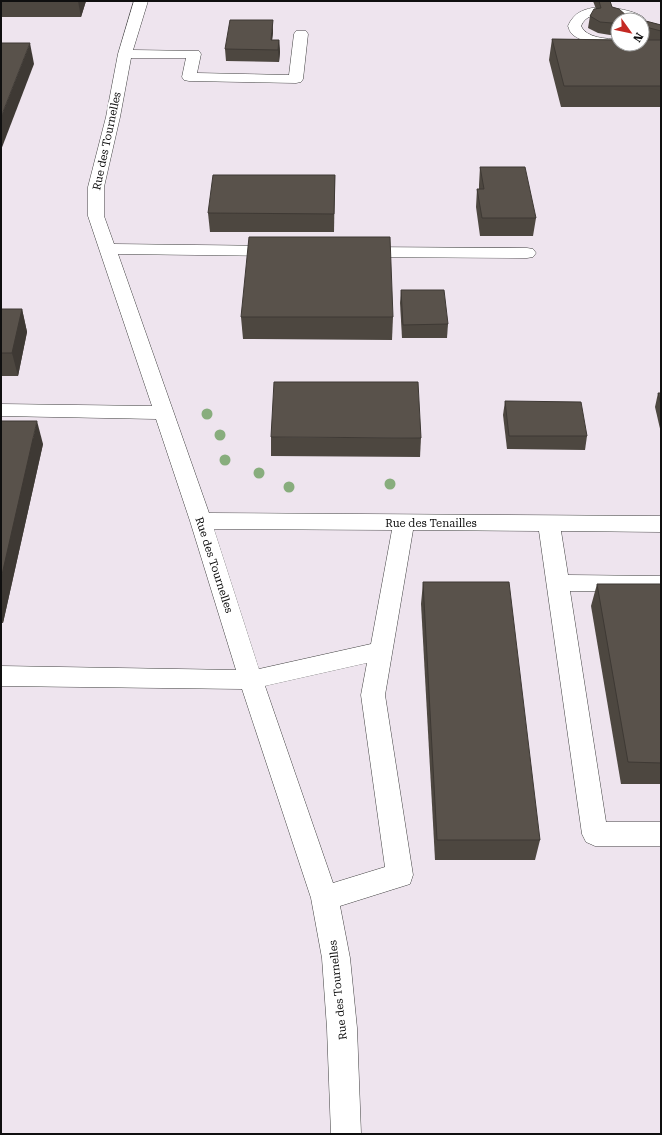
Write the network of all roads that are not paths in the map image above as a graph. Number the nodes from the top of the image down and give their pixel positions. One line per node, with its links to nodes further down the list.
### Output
1 (142, 1): 5 (street, Rue des Tournelles)
2 (610, 13): 4 (street)
3 (301, 34): 5 (street)
4 (610, 43)
5 (125, 54): 6 (street, Rue des Tournelles)
6 (107, 248): 7 (street); 11 (street, Rue des Tournelles)
7 (292, 251)
8 (347, 252): 9 (street)
9 (527, 253)
10 (1, 410): 11 (street)
11 (163, 413): 12 (street, Rue des Tournelles)
12 (201, 521): 13 (street, Rue des Tenailles); 20 (street, Rue des Tournelles)
13 (404, 523): 14 (street, Rue des Tenailles); 18 (street)
14 (549, 523): 15 (street, Rue des Tenailles); 16 (street)
15 (661, 524)
16 (558, 583): 17 (street); 21 (street)
17 (661, 584)
18 (381, 651): 20 (street); 22 (street)
19 (1, 676): 20 (street)
20 (252, 680): 22 (street, Rue des Tournelles)
21 (661, 834)
22 (325, 898): 23 (street, Rue des Tournelles)
23 (346, 1134)

